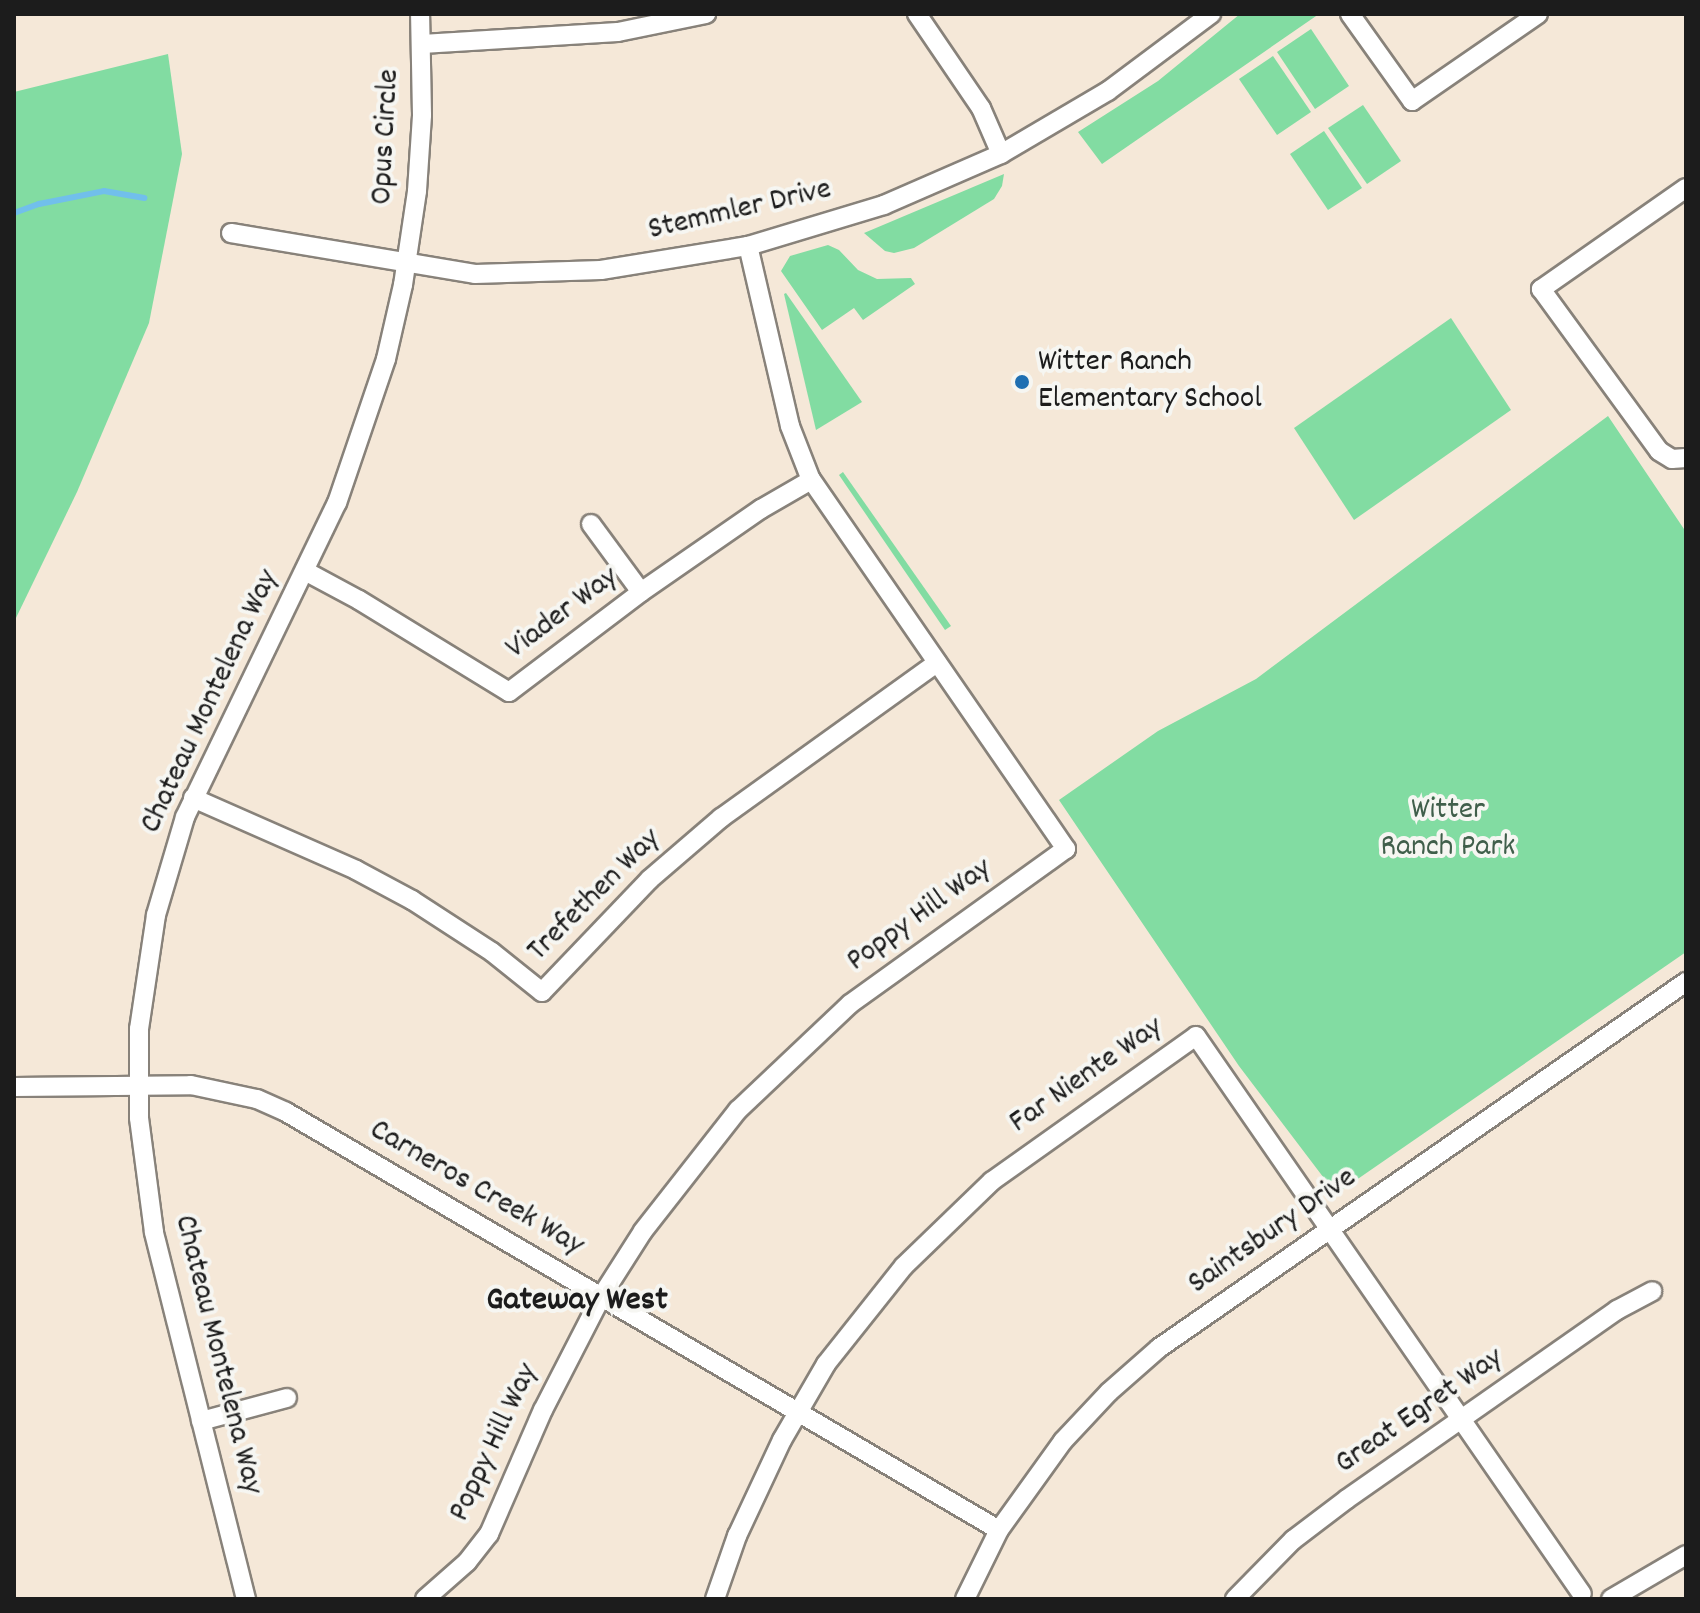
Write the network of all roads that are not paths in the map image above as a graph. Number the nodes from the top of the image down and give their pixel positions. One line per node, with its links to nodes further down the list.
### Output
1 (420, 14): 7 (street, Opus Circle)
2 (706, 14): 7 (street)
3 (917, 14): 8 (street)
4 (1350, 14): 5 (street)
5 (1538, 14)
6 (1205, 16): 8 (street, Stemmler Drive)
7 (422, 44): 12 (street, Opus Circle)
8 (1001, 154): 11 (street, Stemmler Drive)
9 (1686, 188): 13 (street)
10 (231, 233): 12 (street, Stemmler Drive)
11 (748, 246): 12 (street, Stemmler Drive); 14 (street, Poppy Hill Way)
12 (407, 263): 16 (street, Chateau Montelena Way)
13 (1686, 458)
14 (811, 480): 17 (street, Viader Way); 18 (street, Poppy Hill Way)
15 (591, 524): 17 (street)
16 (305, 571): 17 (street, Viader Way); 19 (street, Chateau Montelena Way)
17 (641, 592)
18 (937, 663): 19 (street, Trefethen Way); 25 (street, Poppy Hill Way)
19 (193, 798): 21 (street, Chateau Montelena Way)
20 (1686, 982): 23 (street, Saintsbury Drive)
21 (138, 1086): 22 (street, Carneros Creek Way); 25 (street, Carneros Creek Way); 28 (street, Chateau Montelena Way)
22 (14, 1087)
23 (1330, 1229): 27 (street, Far Niente Way); 29 (street, Far Niente Way); 30 (street, Saintsbury Drive)
24 (1652, 1291): 29 (street, Great Egret Way)
25 (601, 1297): 27 (street, Carneros Creek Way); 34 (street, Poppy Hill Way)
26 (287, 1398): 28 (street)
27 (798, 1413): 30 (street, Carneros Creek Way); 35 (street, Far Niente Way)
28 (201, 1421): 33 (street, Chateau Montelena Way)
29 (1463, 1421): 32 (street, Far Niente Way); 37 (street, Great Egret Way)
30 (999, 1530): 36 (street, Saintsbury Drive)
31 (1686, 1555): 38 (street)
32 (1580, 1596): 38 (street)
33 (246, 1599)
34 (425, 1599)
35 (715, 1599)
36 (965, 1599)
37 (1235, 1599)
38 (1610, 1599)

